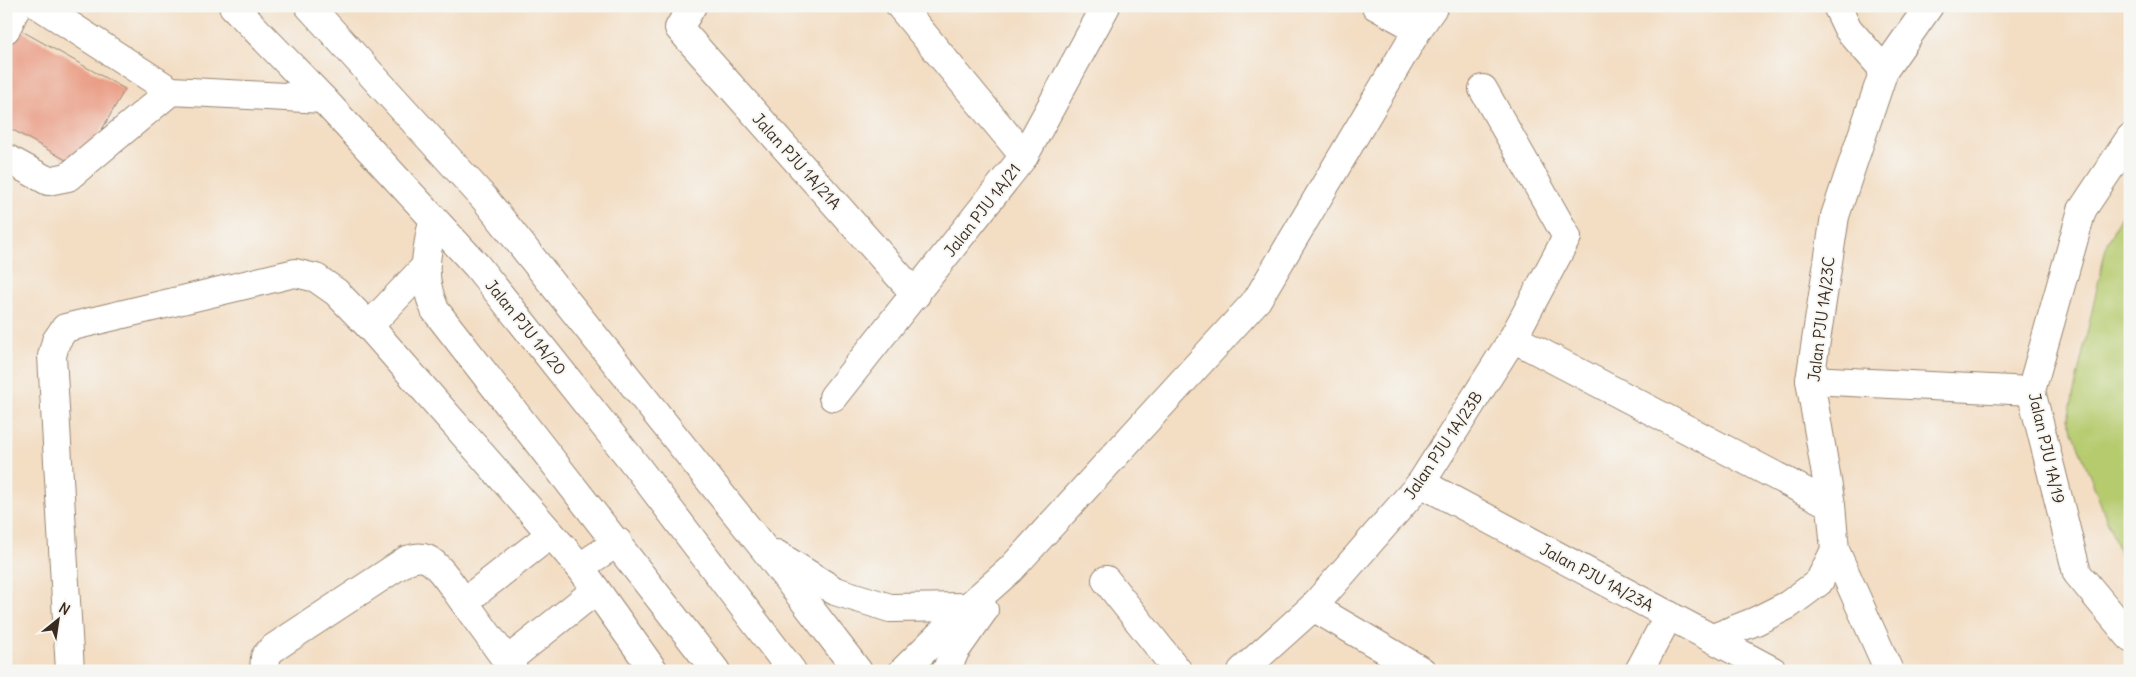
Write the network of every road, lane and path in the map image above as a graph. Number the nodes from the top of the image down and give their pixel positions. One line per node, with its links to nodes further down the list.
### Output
1 (17, 6): 12 (street)
2 (40, 6): 16 (street)
3 (233, 6): 17 (street, Jalan PJU 1A/20)
4 (309, 6): 33 (street)
5 (900, 6): 19 (street)
6 (1106, 6): 19 (street, Jalan PJU 1A/21)
7 (1376, 6): 13 (street)
8 (1434, 6): 13 (street)
9 (1837, 6): 14 (street)
10 (1929, 6): 14 (street, Jalan PJU 1A/23C)
11 (685, 17): 23 (street, Jalan PJU 1A/21A)
12 (6, 29)
13 (1418, 29): 36 (street)
14 (1884, 70): 26 (street, Jalan PJU 1A/23C)
15 (1482, 89): 25 (street, Jalan PJU 1A/23B)
16 (171, 91): 17 (street); 20 (street)
17 (323, 99): 21 (street, Jalan PJU 1A/20)
18 (2130, 138): 27 (street, Jalan PJU 1A/19)
19 (1024, 156): 23 (street, Jalan PJU 1A/21)
20 (6, 158)
21 (432, 220): 22 (street); 50 (street, Jalan PJU 1A/20)
22 (424, 268): 24 (street); 32 (street)
23 (916, 294): 28 (street, Jalan PJU 1A/21)
24 (369, 326): 31 (street); 46 (street)
25 (1513, 338): 29 (street, Jalan PJU 1A/23B); 30 (street)
26 (1810, 380): 27 (street); 30 (street, Jalan PJU 1A/23C)
27 (2031, 391): 43 (street, Jalan PJU 1A/19)
28 (833, 397)
29 (1422, 483): 41 (street, Jalan PJU 1A/23B); 42 (street, Jalan PJU 1A/23A)
30 (1831, 505): 34 (street, Jalan PJU 1A/23C)
31 (551, 534): 35 (street); 39 (street)
32 (618, 542): 35 (street); 49 (street)
33 (762, 546): 40 (street); 51 (street)
34 (1835, 550): 44 (street); 59 (street, Jalan PJU 1A/23C)
35 (580, 567): 38 (street)
36 (1011, 569): 40 (street); 53 (street)
37 (1106, 580): 54 (street)
38 (596, 590): 45 (street); 48 (street)
39 (464, 602): 45 (street); 47 (street)
40 (968, 607): 52 (street)
41 (1313, 607): 55 (street, Jalan PJU 1A/23B); 56 (street)
42 (1669, 615): 44 (street, Jalan PJU 1A/23A); 57 (street)
43 (2130, 637)
44 (1713, 638): 58 (street, Jalan PJU 1A/23A)
45 (510, 666)
46 (70, 671)
47 (264, 671)
48 (654, 671)
49 (716, 671)
50 (792, 671)
51 (858, 671)
52 (903, 671)
53 (946, 671)
54 (1178, 671)
55 (1242, 671)
56 (1422, 671)
57 (1640, 671)
58 (1773, 671)
59 (1889, 671)

